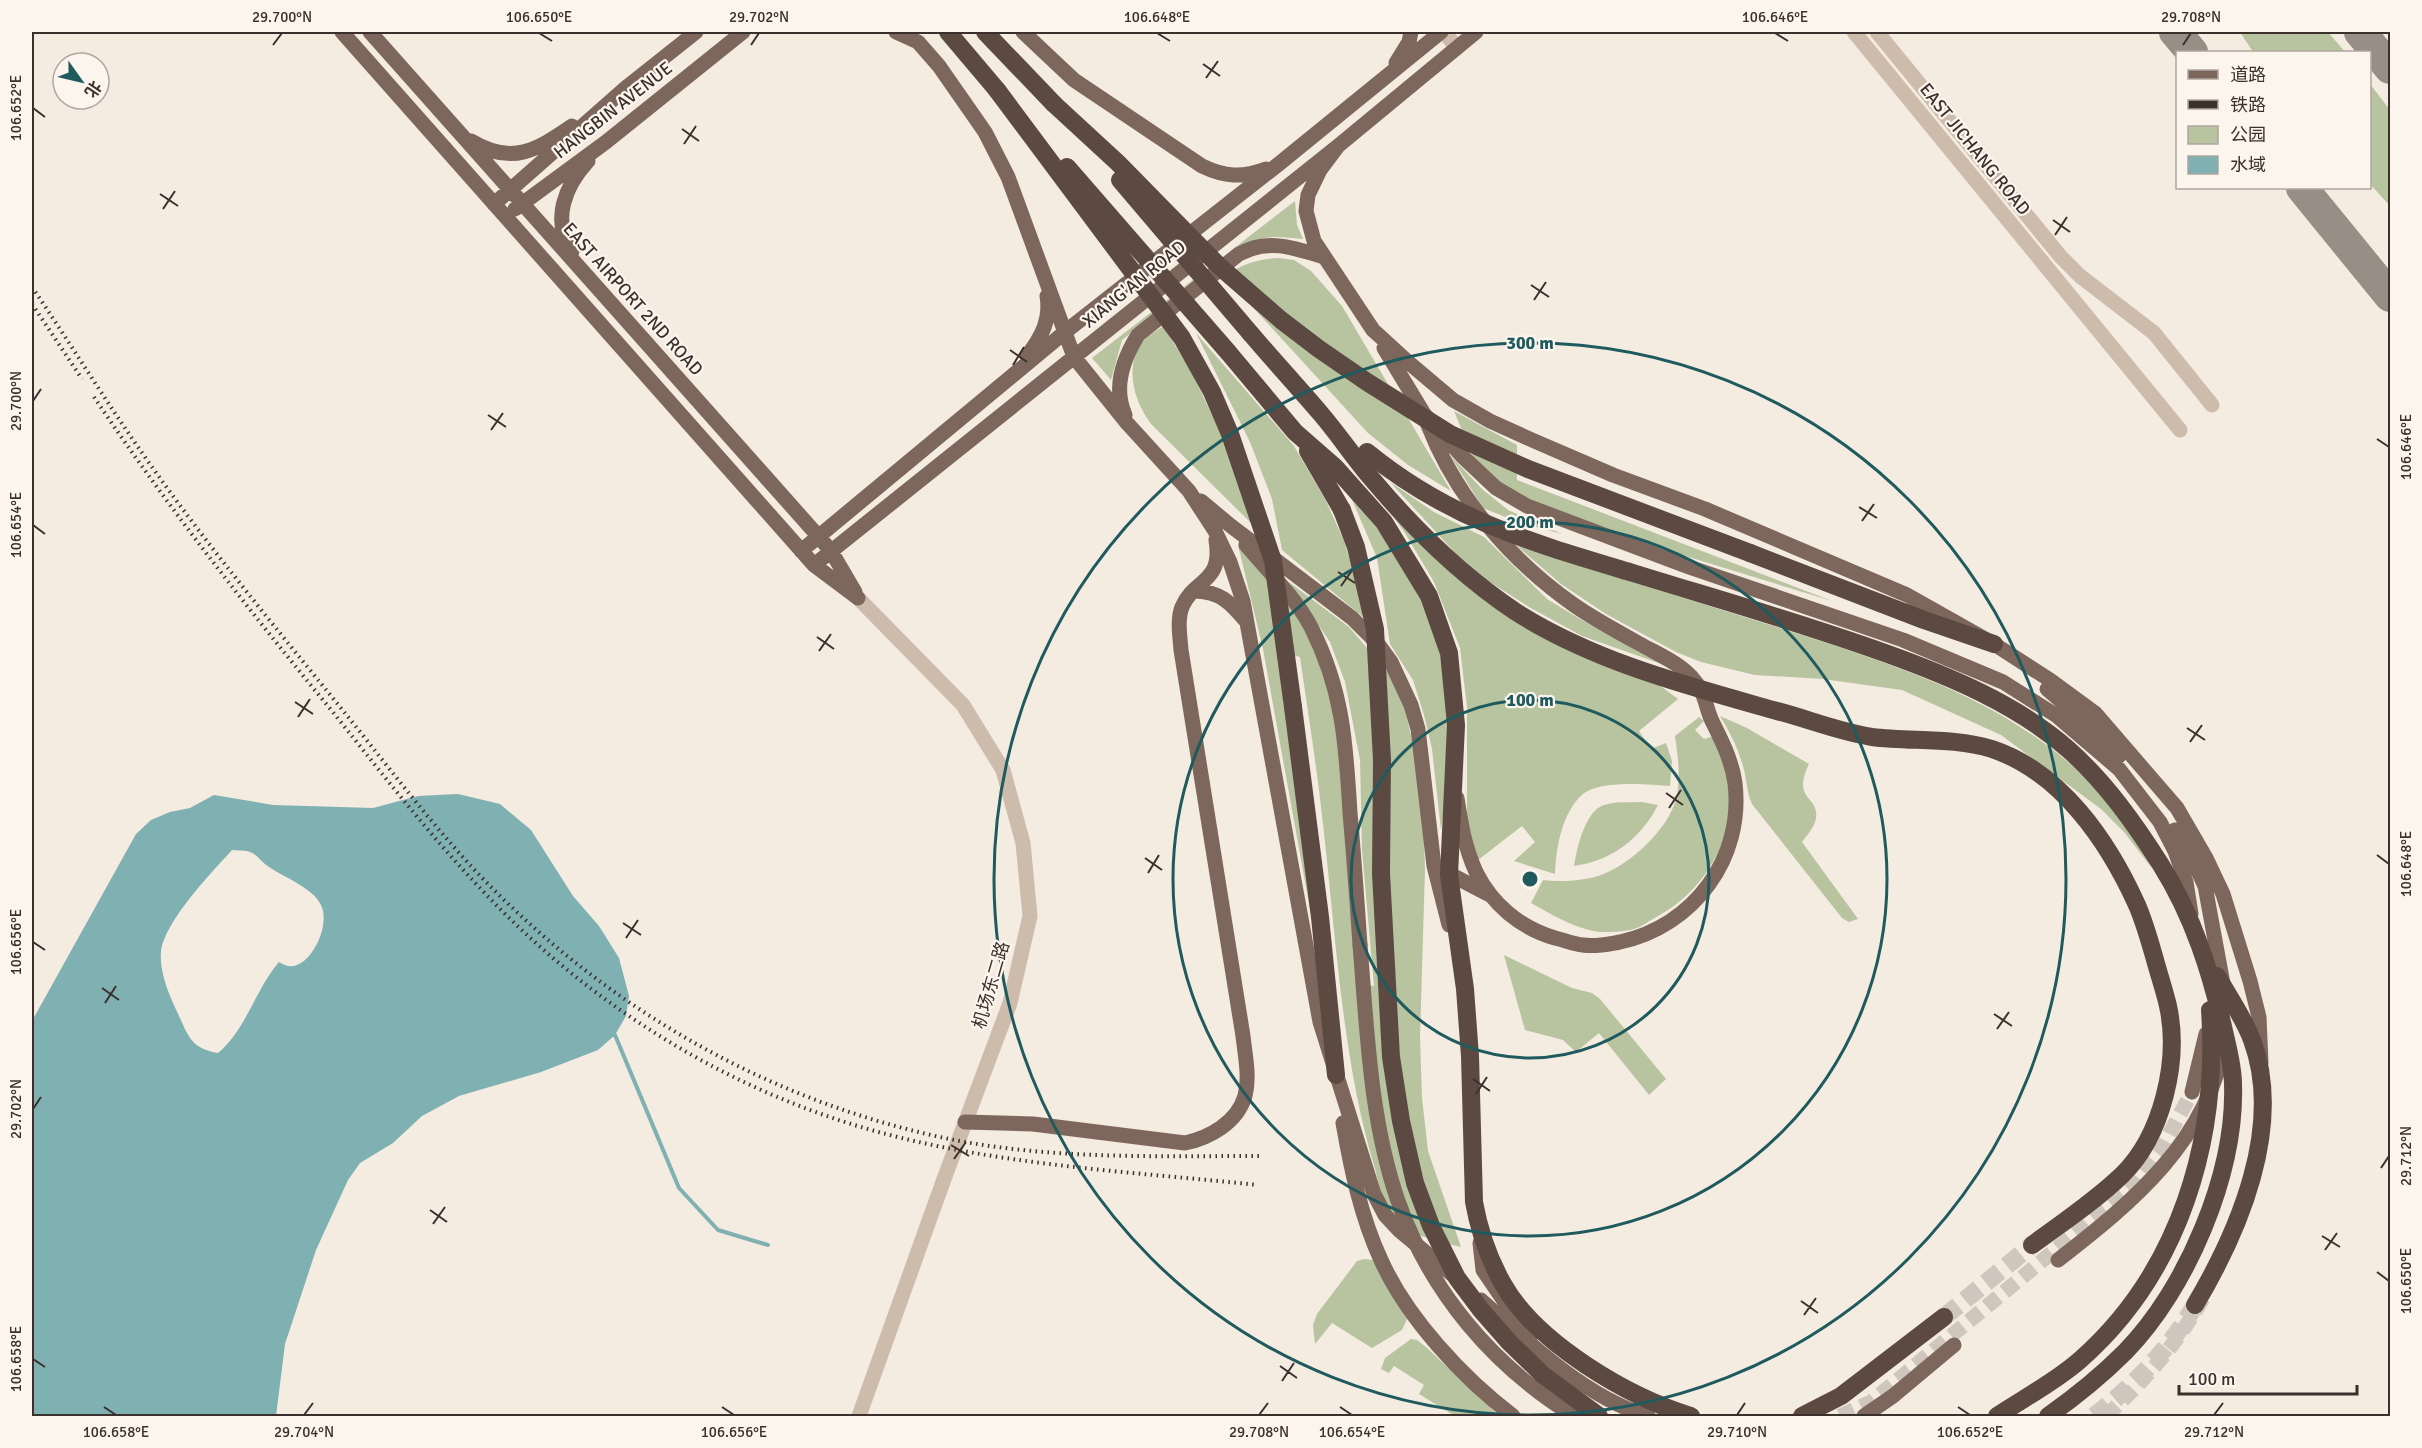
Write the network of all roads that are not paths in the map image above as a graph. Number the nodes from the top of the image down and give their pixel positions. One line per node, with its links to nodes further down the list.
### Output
1 (342, 32): 24 (main road)
2 (370, 32): 19 (main road, EAST AIRPORT 2ND ROAD)
3 (696, 32): 16 (main road, HANGBIN AVENUE)
4 (743, 32): 20 (main road, HANGBIN AVENUE)
5 (896, 32): 28 (main road)
6 (948, 32): 17 (highway)
7 (985, 32): 18 (highway)
8 (1023, 32): 22 (main road)
9 (1411, 32): 15 (main road)
10 (1476, 32): 14 (main road, XIANG'AN ROAD)
11 (1854, 32): 38 (street, EAST JICHANG ROAD)
12 (1877, 32): 34 (street, EAST JICHANG ROAD)
13 (1438, 33): 14 (street); 15 (main road, XIANG'AN ROAD)
14 (1454, 50): 21 (main road, XIANG'AN ROAD)
15 (1384, 78): 22 (main road, XIANG'AN ROAD)
16 (628, 86): 19 (main road); 23 (main road, HANGBIN AVENUE)
17 (997, 90): 39 (highway, bridge); 59 (highway, bridge)
18 (1054, 104): 36 (highway, bridge); 50 (highway, bridge)
19 (458, 132): 23 (main road, EAST AIRPORT 2ND ROAD)
20 (606, 142): 25 (main road, HANGBIN AVENUE); 29 (main road)
21 (1338, 146): 27 (main road); 32 (main road, XIANG'AN ROAD)
22 (1280, 163): 31 (main road, XIANG'AN ROAD)
23 (511, 191): 24 (main road, HANGBIN AVENUE); 25 (main road, EAST AIRPORT 2ND ROAD)
24 (494, 204): 26 (main road)
25 (522, 204): 26 (main road, HANGBIN AVENUE); 29 (main road, EAST AIRPORT 2ND ROAD)
26 (506, 217): 44 (main road)
27 (1324, 257): 30 (main road); 37 (main road)
28 (1044, 275): 31 (main road); 33 (main road)
29 (601, 293): 43 (main road, EAST AIRPORT 2ND ROAD)
30 (1373, 330): 35 (main road); 50 (main road)
31 (1065, 332): 32 (main road); 33 (main road, XIANG'AN ROAD)
32 (1074, 357): 37 (main road); 45 (main road, XIANG'AN ROAD)
33 (1010, 378): 43 (main road, XIANG'AN ROAD)
34 (2212, 405)
35 (1424, 414): 52 (main road); 57 (main road)
36 (1322, 416): 52 (highway); 57 (highway, bridge)
37 (1130, 426): 40 (main road)
38 (2180, 430)
39 (1295, 432): 53 (highway); 73 (highway, bridge)
40 (1189, 491): 41 (main road); 42 (main road)
41 (1231, 526): 54 (main road); 72 (main road, bridge)
42 (1215, 531): 47 (main road); 49 (main road)
43 (819, 537): 44 (main road, XIANG'AN ROAD); 45 (main road, EAST AIRPORT 2ND ROAD)
44 (801, 550): 46 (main road)
45 (831, 551): 46 (main road, XIANG'AN ROAD); 48 (main road, EAST AIRPORT 2ND ROAD)
46 (814, 565): 48 (main road)
47 (1196, 591): 49 (main road); 61 (main road)
48 (858, 598): 61 (street, 机场东二路)
49 (1246, 622): 59 (main road)
50 (1994, 644): 51 (main road)
51 (2012, 656): 55 (main road); 65 (main road)
52 (1700, 689): 56 (main road); 63 (highway)
53 (1455, 783): 54 (highway); 56 (main road)
54 (1442, 870): 56 (main road); 62 (highway)
55 (2205, 886): 60 (main road); 64 (main road)
56 (1492, 896)
57 (2192, 923): 58 (highway, bridge)
58 (2205, 958): 66 (highway, bridge); 78 (highway, bridge); 79 (highway, bridge)
59 (1336, 1075): 69 (main road); 71 (main road)
60 (2192, 1092)
61 (965, 1122): 70 (street, 机场东二路)
62 (1477, 1222): 69 (main road); 75 (highway)
63 (2032, 1245)
64 (2058, 1260)
65 (2209, 1286)
66 (2195, 1305)
67 (1944, 1317): 76 (highway)
68 (1954, 1345): 77 (main road)
69 (1582, 1383): 74 (main road)
70 (859, 1416)
71 (1513, 1416)
72 (1574, 1416)
73 (1599, 1416)
74 (1648, 1416)
75 (1691, 1416)
76 (1802, 1416)
77 (1864, 1416)
78 (1997, 1416)
79 (2048, 1416)

